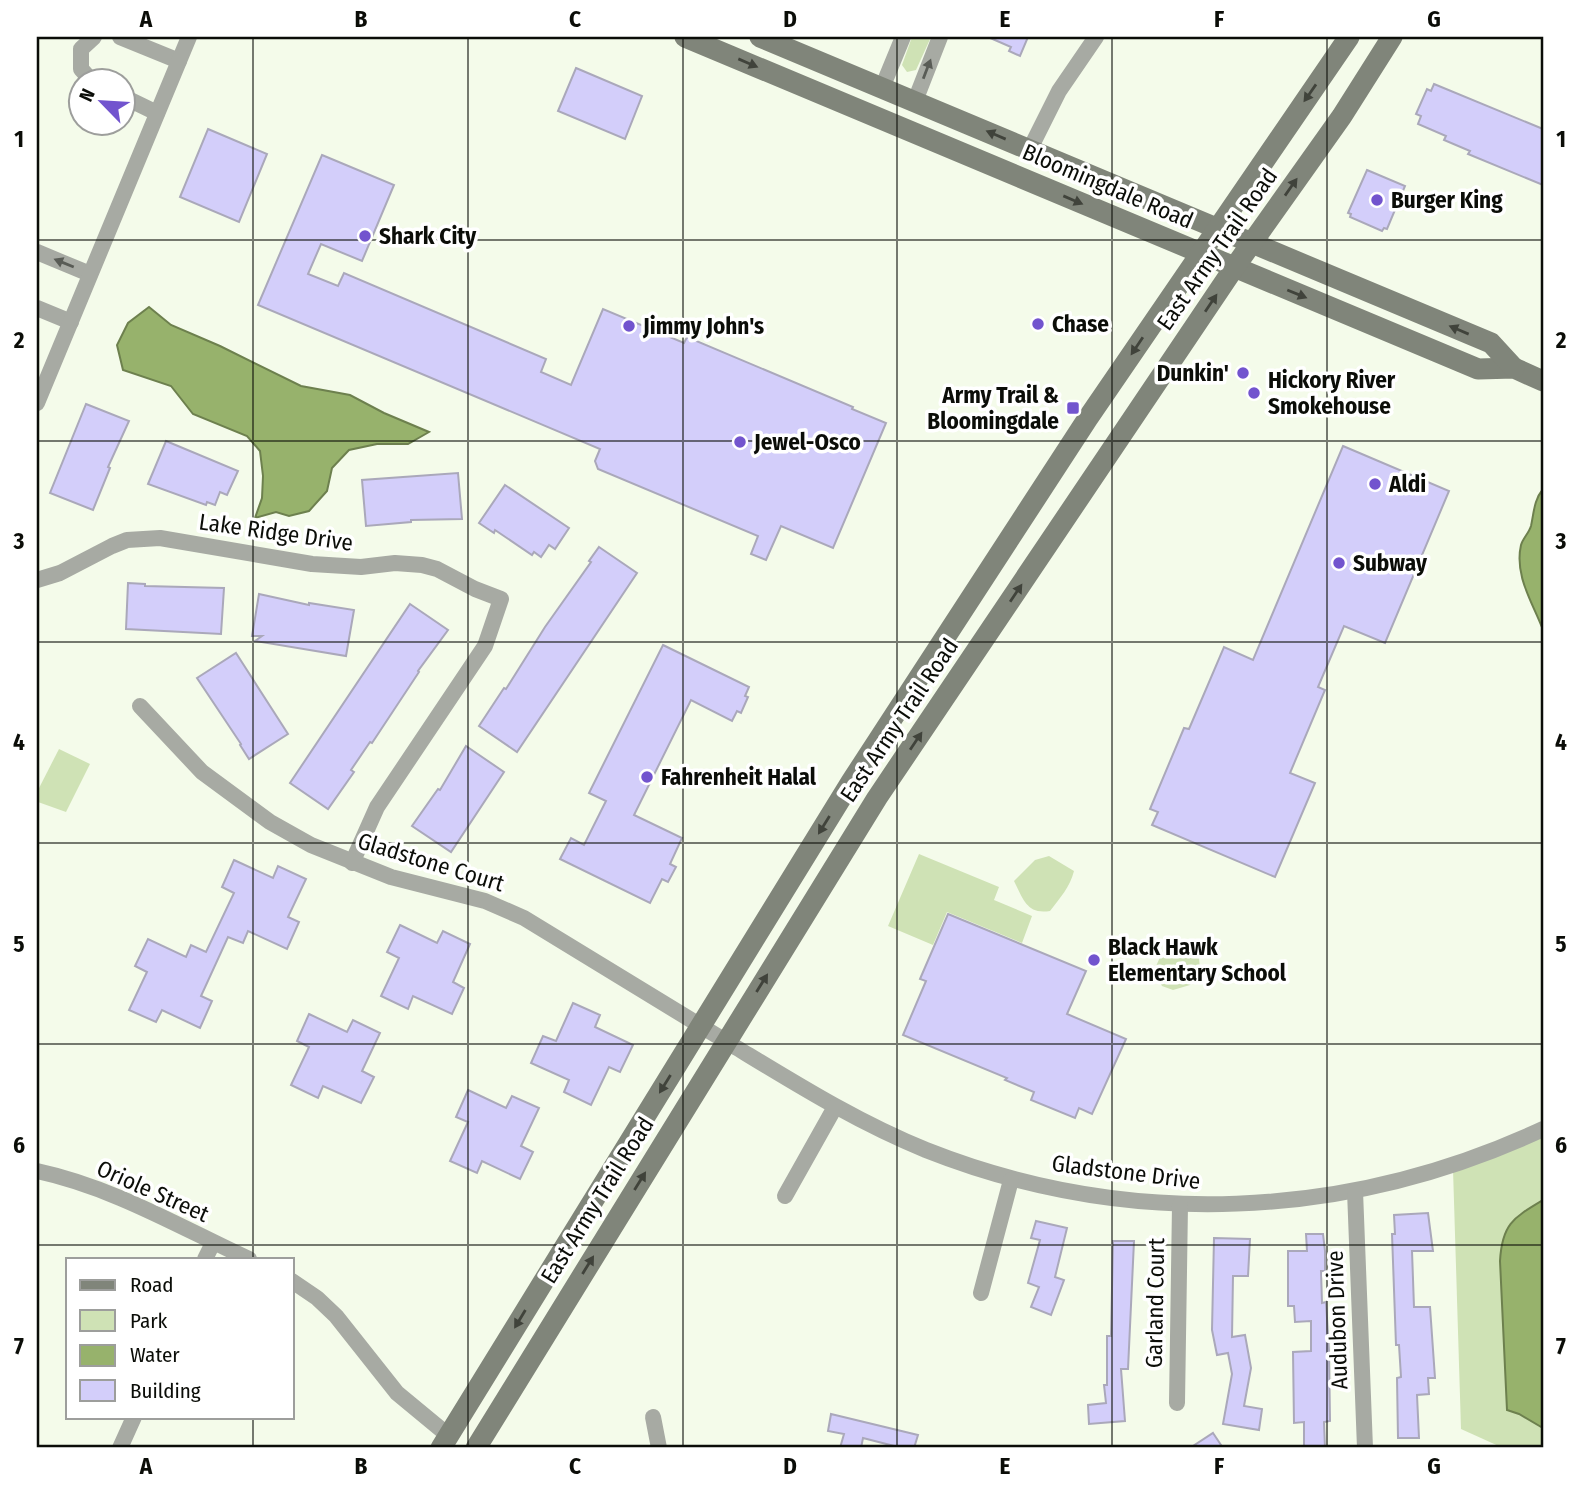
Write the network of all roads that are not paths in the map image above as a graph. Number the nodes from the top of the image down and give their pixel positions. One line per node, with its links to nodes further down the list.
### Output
1 (93, 37): 12 (street)
2 (120, 37): 11 (street)
3 (189, 37): 11 (street)
4 (685, 37): 21 (main road, Bloomingdale Road, one-way to 21)
5 (760, 37): 13 (main road, Bloomingdale Road)
6 (903, 37): 13 (street)
7 (940, 37): 14 (street, one-way to 7)
8 (1096, 37): 17 (street)
9 (1349, 37): 18 (main road, East Army Trail Road, one-way to 18)
10 (1392, 37): 19 (main road, East Army Trail Road, one-way to 10)
11 (179, 61): 16 (street)
12 (81, 66)
13 (882, 88): 14 (main road, Bloomingdale Road)
14 (915, 101): 17 (main road, Bloomingdale Road, one-way to 14)
15 (136, 103): 16 (street)
16 (157, 113): 23 (street)
17 (1030, 149): 18 (main road, Bloomingdale Road)
18 (1217, 229): 19 (main road, Bloomingdale Road); 21 (main road, East Army Trail Road)
19 (1252, 243): 22 (main road, East Army Trail Road); 26 (main road, Bloomingdale Road, one-way to 19)
20 (37, 252): 23 (street, one-way to 20)
21 (1200, 254): 22 (main road, Bloomingdale Road); 32 (main road, East Army Trail Road, one-way to 32)
22 (1234, 268): 26 (main road, Bloomingdale Road, one-way to 26); 33 (main road, East Army Trail Road, one-way to 22)
23 (90, 274): 25 (street)
24 (37, 308): 25 (street)
25 (71, 322): 28 (street)
26 (1514, 368): 27 (main road, Bloomingdale Road)
27 (1543, 381)
28 (37, 403)
29 (37, 580): 31 (street, Lake Ridge Drive)
30 (140, 706): 31 (street, Gladstone Court)
31 (352, 863): 32 (street, Gladstone Court)
32 (701, 1026): 33 (street, Gladstone Court); 49 (main road, East Army Trail Road, one-way to 49)
33 (726, 1041): 34 (street, Gladstone Drive); 51 (main road, East Army Trail Road, one-way to 33)
34 (835, 1107): 37 (street, Gladstone Drive); 39 (street)
35 (1543, 1129): 38 (street, Gladstone Drive)
36 (37, 1171): 41 (street, Oriole Street)
37 (1011, 1180): 40 (street, Gladstone Drive); 45 (street)
38 (1355, 1191): 40 (street, Gladstone Drive); 53 (street, Audubon Drive)
39 (785, 1196)
40 (1180, 1205): 46 (street, Garland Court)
41 (213, 1243): 42 (street); 43 (street, Oriole Street)
42 (206, 1258)
43 (247, 1258)
44 (294, 1282): 49 (street)
45 (981, 1293)
46 (1177, 1402)
47 (653, 1417): 52 (street)
48 (134, 1418): 50 (street)
49 (445, 1442)
50 (120, 1448)
51 (476, 1448)
52 (659, 1448)
53 (1365, 1448)

